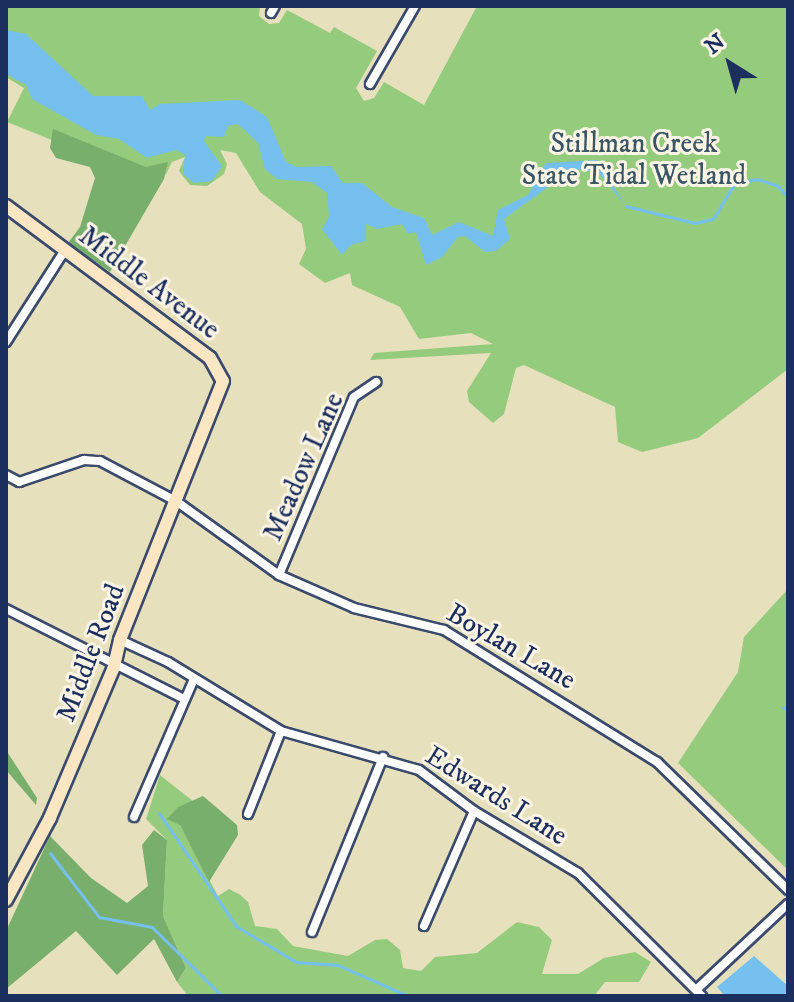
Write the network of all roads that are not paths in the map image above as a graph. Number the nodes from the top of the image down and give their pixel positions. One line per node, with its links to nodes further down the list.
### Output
1 (415, 6): 2 (street)
2 (370, 84)
3 (6, 206): 4 (main road, Middle Avenue)
4 (65, 250): 5 (street); 7 (main road, Middle Avenue)
5 (6, 342)
6 (376, 382): 10 (street, Meadow Lane)
7 (211, 418): 9 (main road, Middle Road)
8 (6, 475): 9 (street, Boylan Lane)
9 (176, 501): 10 (street, Boylan Lane); 12 (main road, Middle Road)
10 (279, 575): 21 (street, Boylan Lane)
11 (6, 609): 13 (street)
12 (120, 640): 13 (main road, Middle Road); 14 (street, Edwards Lane)
13 (114, 667): 15 (street); 22 (main road, Middle Road)
14 (194, 679): 15 (street); 16 (street, Edwards Lane)
15 (184, 699): 20 (street)
16 (281, 731): 17 (street, Edwards Lane); 19 (street)
17 (383, 757): 18 (street, Edwards Lane); 25 (street)
18 (474, 811): 24 (street); 26 (street, Edwards Lane)
19 (248, 814)
20 (134, 817)
21 (788, 890)
22 (6, 900)
23 (788, 904): 26 (street)
24 (424, 926)
25 (312, 932)
26 (699, 993)

